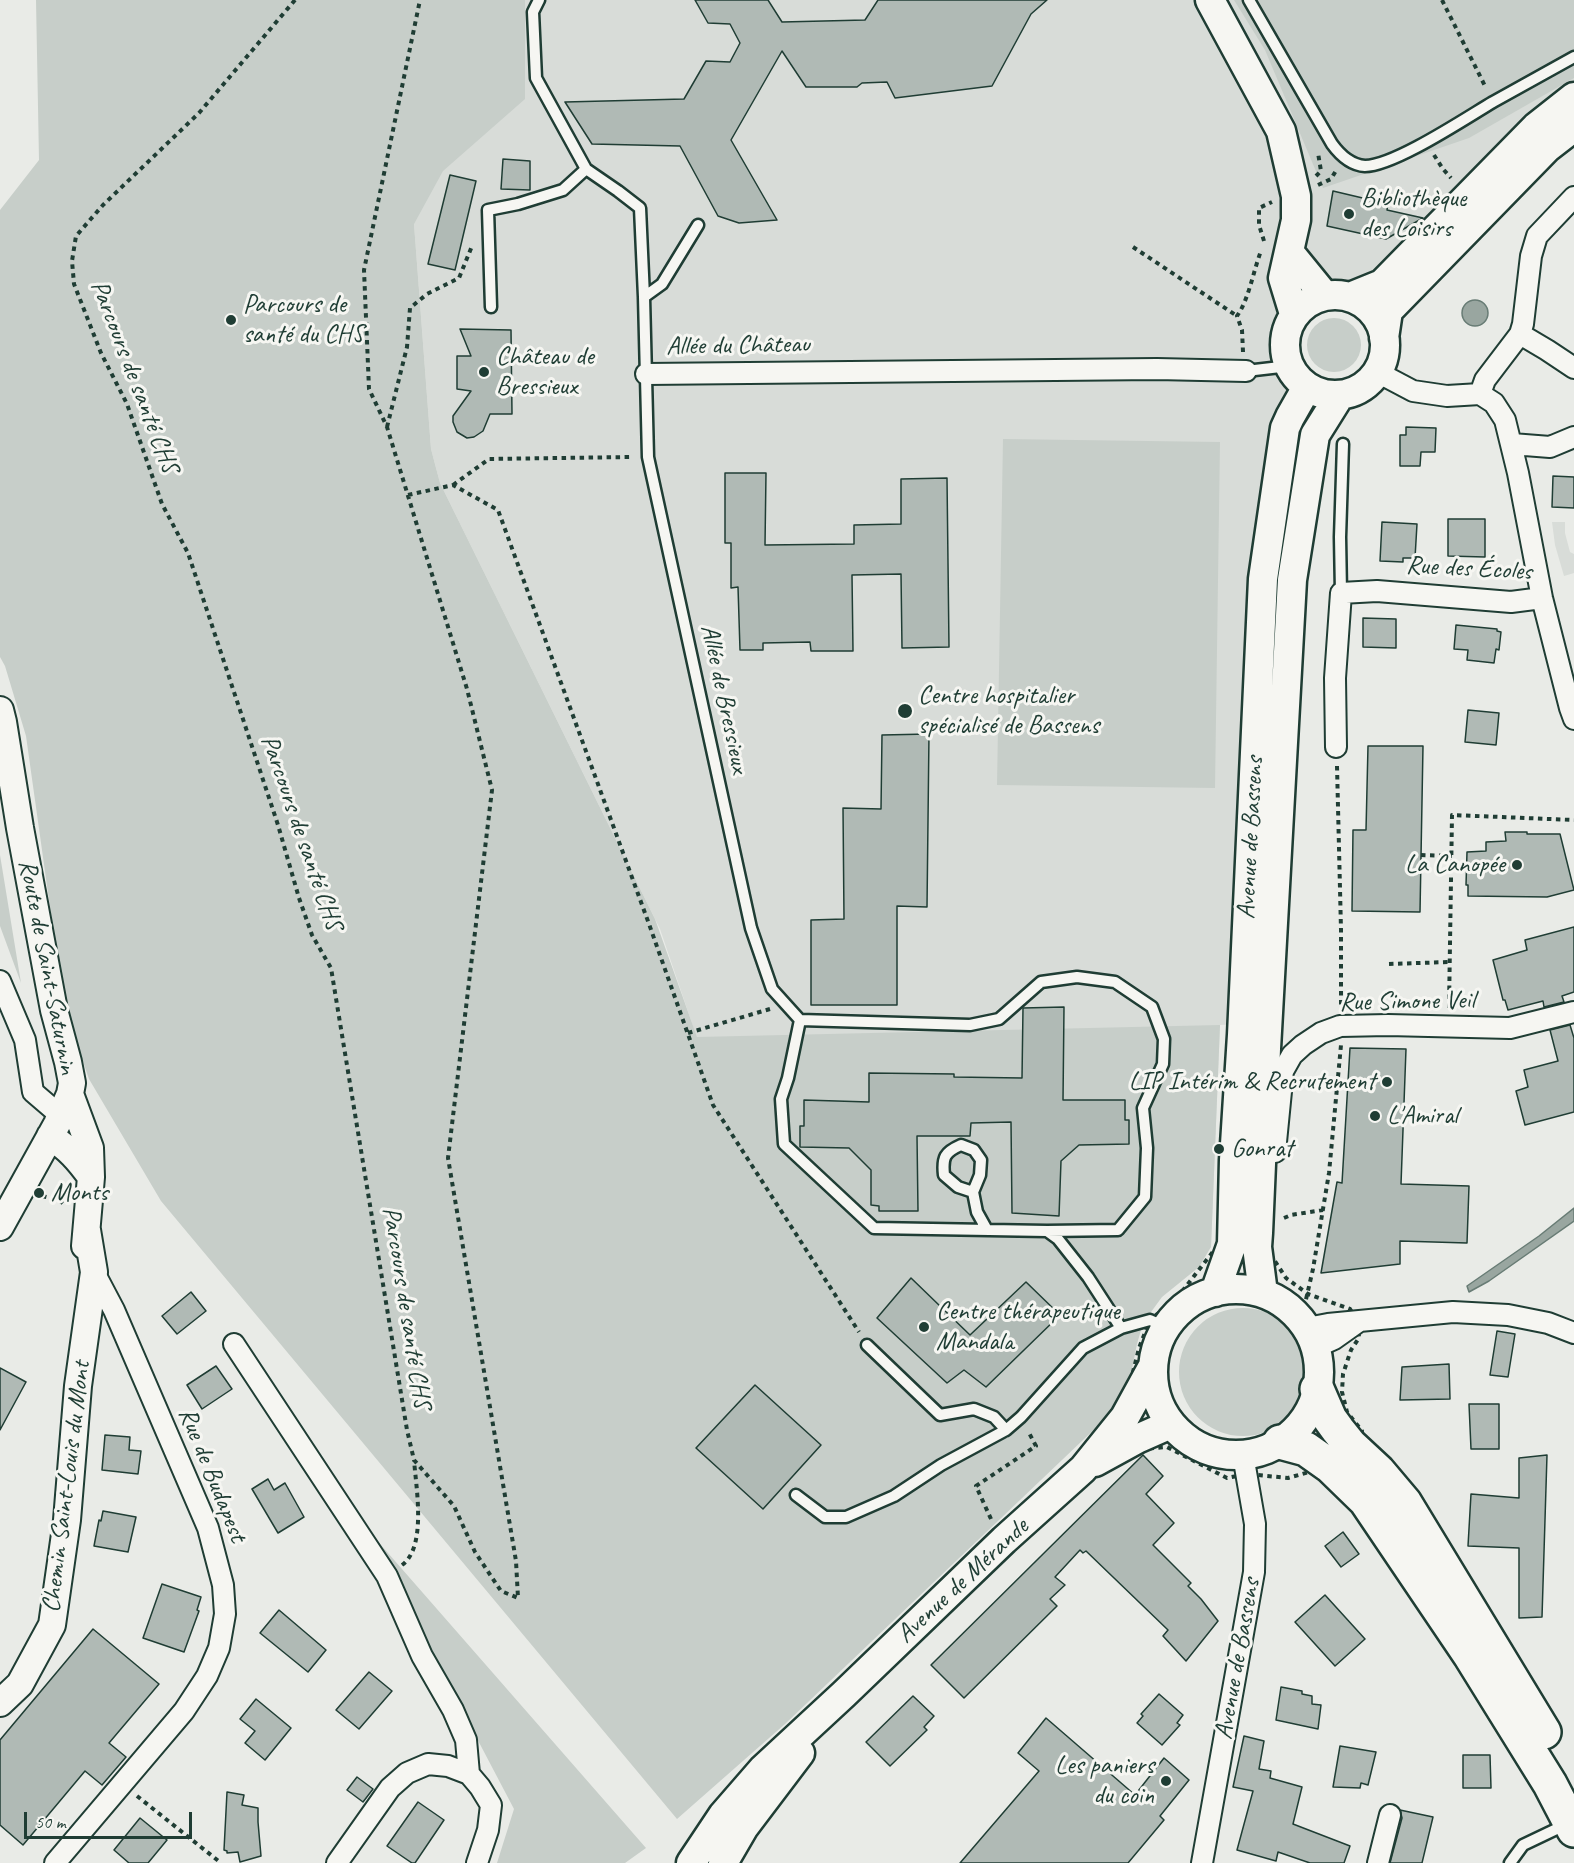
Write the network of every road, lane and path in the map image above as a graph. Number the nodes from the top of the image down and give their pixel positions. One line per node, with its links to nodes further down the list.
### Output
1 (295, 0): 84 (path, Parcours de santé CHS)
2 (420, 0): 31 (path, Parcours de santé CHS)
3 (539, 0): 11 (lane, Allée du Château)
4 (1210, 0): 16 (main road)
5 (1249, 0): 9 (lane)
6 (1442, 0): 9 (path)
7 (1574, 57): 9 (lane)
8 (1574, 97): 17 (main road)
9 (1493, 102)
10 (1574, 127): 23 (main road)
11 (586, 170): 13 (lane); 18 (lane, Allée du Château)
12 (1574, 197): 22 (street)
13 (488, 210): 19 (lane); 31 (path)
14 (698, 225): 18 (lane)
15 (1133, 247): 21 (path)
16 (1290, 253): 17 (main road); 20 (main road)
17 (1338, 296): 20 (main road); 23 (main road)
18 (644, 297): 27 (lane, Allée du Château)
19 (491, 307)
20 (1294, 315): 28 (main road)
21 (1237, 316)
22 (1520, 334): 24 (street); 29 (street)
23 (1384, 338): 26 (main road)
24 (1574, 368)
25 (1246, 370): 27 (street, Allée du Château); 28 (lane)
26 (1377, 372): 29 (street); 30 (main road)
27 (646, 374): 35 (lane, Allée de Bressieux)
28 (1298, 377): 30 (main road); 67 (main road, Avenue de Bassens)
29 (1480, 394): 34 (street)
30 (1340, 395): 57 (main road, Avenue de Bassens)
31 (387, 427): 37 (path, Parcours de santé CHS)
32 (1574, 437): 34 (street)
33 (1343, 444): 38 (lane)
34 (1512, 444): 39 (street)
35 (648, 457): 36 (path); 49 (lane, Allée de Bressieux)
36 (453, 485): 37 (path); 53 (path)
37 (408, 495): 84 (path, Parcours de santé CHS)
38 (1341, 592): 39 (street, Rue des Écoles); 42 (street)
39 (1542, 598): 41 (street, Rue des Écoles)
40 (0, 710): 54 (street, Route de Saint-Saturnin)
41 (1574, 719)
42 (1336, 747)
43 (1574, 820): 45 (path)
44 (1423, 855): 45 (path)
45 (1452, 855): 46 (path)
46 (1449, 962): 47 (path); 52 (path)
47 (1389, 964)
48 (0, 981): 54 (street, Chemin Saint-Louis du Mont)
49 (786, 1004): 51 (lane, Allée de Bressieux); 53 (path)
50 (1574, 1012): 52 (street, Rue Simone Veil)
51 (800, 1020): 62 (lane); 63 (lane)
52 (1448, 1027): 57 (street, Rue Simone Veil)
53 (688, 1033): 75 (path)
54 (60, 1115): 55 (street, Chemin Saint-Louis du Mont); 55 (street, Chemin Saint-Louis du Mont); 58 (street)
55 (91, 1177): 60 (street, Chemin Saint-Louis du Mont)
56 (973, 1192): 56 (lane); 62 (lane)
57 (1259, 1201): 64 (main road, Avenue de Bassens)
58 (12, 1205): 60 (path); 61 (street)
59 (1323, 1210): 64 (path)
60 (87, 1226): 66 (street, Chemin Saint-Louis du Mont)
61 (0, 1227)
62 (987, 1230): 63 (lane)
63 (1047, 1232): 71 (lane)
64 (1258, 1233): 68 (main road, Avenue de Bassens)
65 (1313, 1269): 72 (path)
66 (92, 1282): 90 (street, Chemin Saint-Louis du Mont); 93 (street, Rue de Budapest)
67 (1215, 1292): 68 (main road); 70 (main road)
68 (1263, 1293): 72 (main road)
69 (1358, 1323): 72 (street); 73 (street); 82 (path)
70 (1166, 1327): 71 (lane); 76 (main road)
71 (1121, 1329): 78 (lane)
72 (1308, 1332): 77 (main road)
73 (1574, 1333)
74 (234, 1344): 88 (street)
75 (867, 1345): 80 (lane)
76 (1153, 1366): 79 (main road); 85 (main road, Avenue de Mérande)
77 (1317, 1389): 81 (main road); 82 (highway)
78 (1021, 1417): 80 (lane); 87 (path)
79 (1171, 1424): 83 (main road); 85 (main road, Avenue de Mérande)
80 (1006, 1430): 86 (lane)
81 (1281, 1442): 83 (main road); 95 (highway)
82 (1350, 1445): 92 (highway)
83 (1243, 1455): 102 (street, Avenue de Bassens)
84 (414, 1460): 88 (path)
85 (1083, 1469): 87 (main road, Avenue de Mérande)
86 (796, 1495)
87 (1004, 1540): 89 (main road, Avenue de Mérande)
88 (387, 1576): 91 (street)
89 (844, 1694): 100 (main road, Avenue de Mérande); 101 (main road, Avenue de Mérande)
90 (0, 1703)
91 (469, 1774): 98 (street); 99 (street)
92 (1574, 1783)
93 (122, 1784): 96 (street, Rue de Budapest); 97 (path)
94 (1389, 1815): 103 (street)
95 (1572, 1827): 104 (lane)
96 (55, 1863)
97 (221, 1863)
98 (337, 1863)
99 (477, 1863)
100 (691, 1863)
101 (723, 1863)
102 (1202, 1863)
103 (1378, 1863)
104 (1510, 1863)

